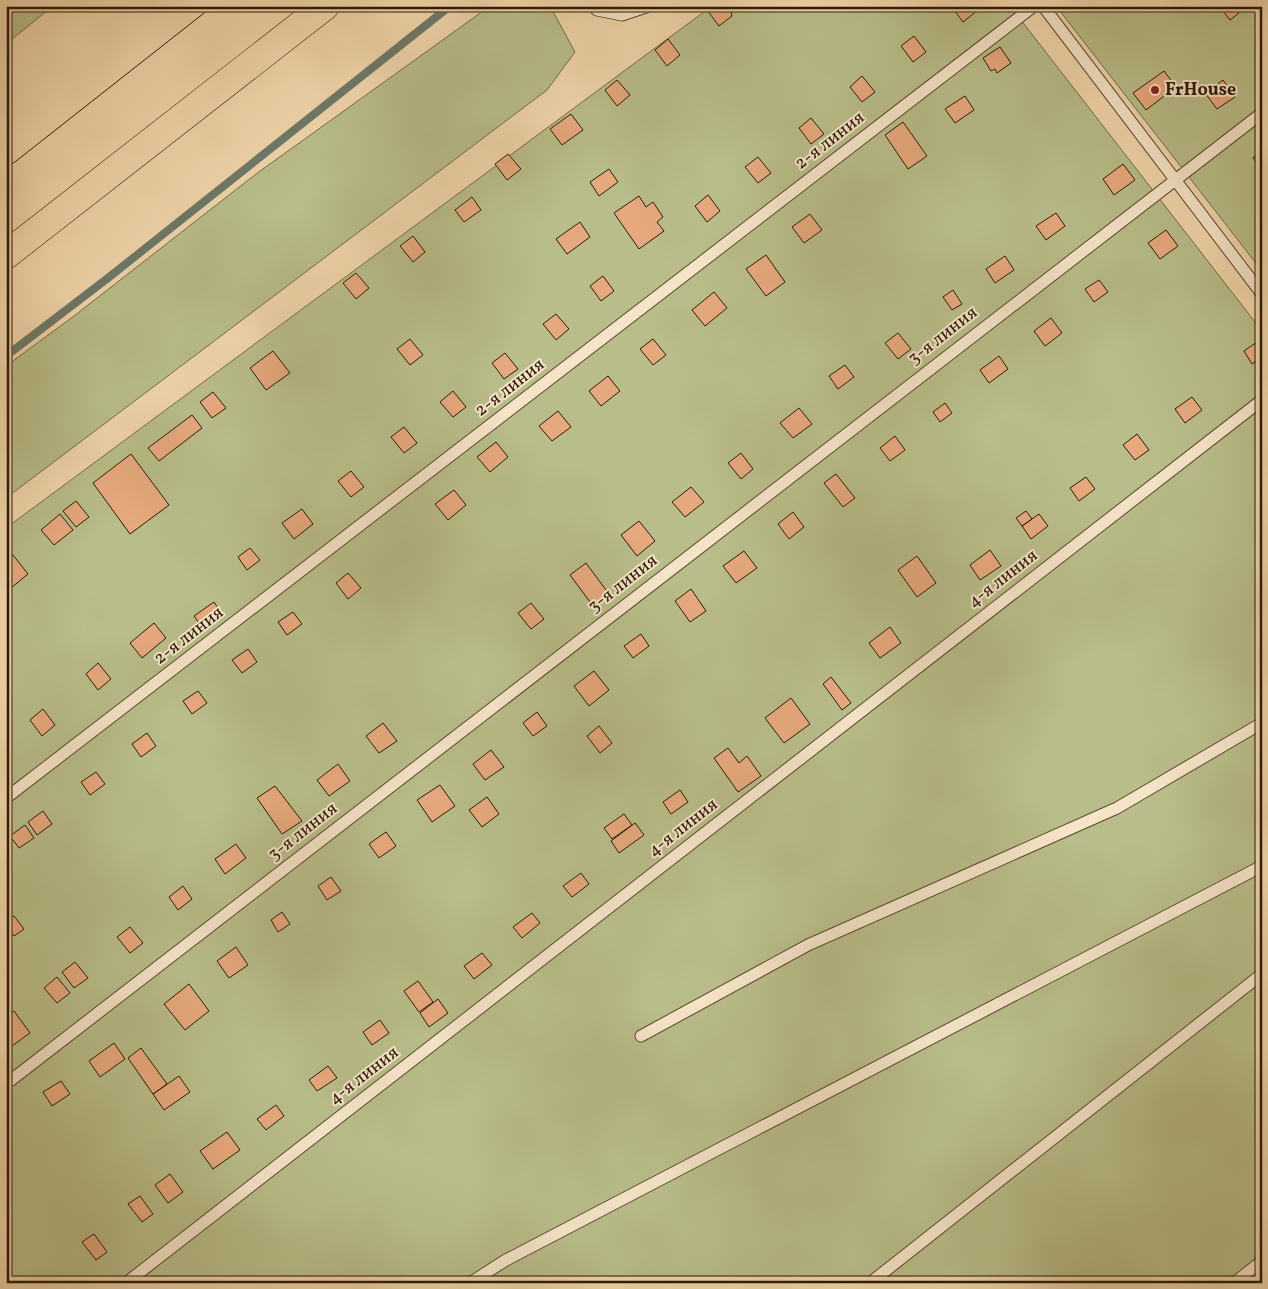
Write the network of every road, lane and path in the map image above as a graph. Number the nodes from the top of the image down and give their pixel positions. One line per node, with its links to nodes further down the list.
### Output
1 (325, 6): 8 (main road)
2 (592, 6): 3 (lane)
3 (649, 6)
4 (1034, 6): 12 (lane, 2-я линия)
5 (1043, 6): 7 (lane)
6 (1262, 113): 7 (lane, 3-я линия)
7 (1175, 179): 9 (lane); 16 (lane, 3-я линия)
8 (6, 255)
9 (1262, 294)
10 (1262, 400): 18 (lane, 4-я линия)
11 (1262, 723): 15 (lane)
12 (6, 798)
13 (1262, 866): 19 (lane)
14 (1262, 974): 20 (lane)
15 (641, 1036)
16 (6, 1084)
17 (1262, 1261): 21 (lane)
18 (126, 1283)
19 (470, 1283)
20 (870, 1283)
21 (1234, 1283)

